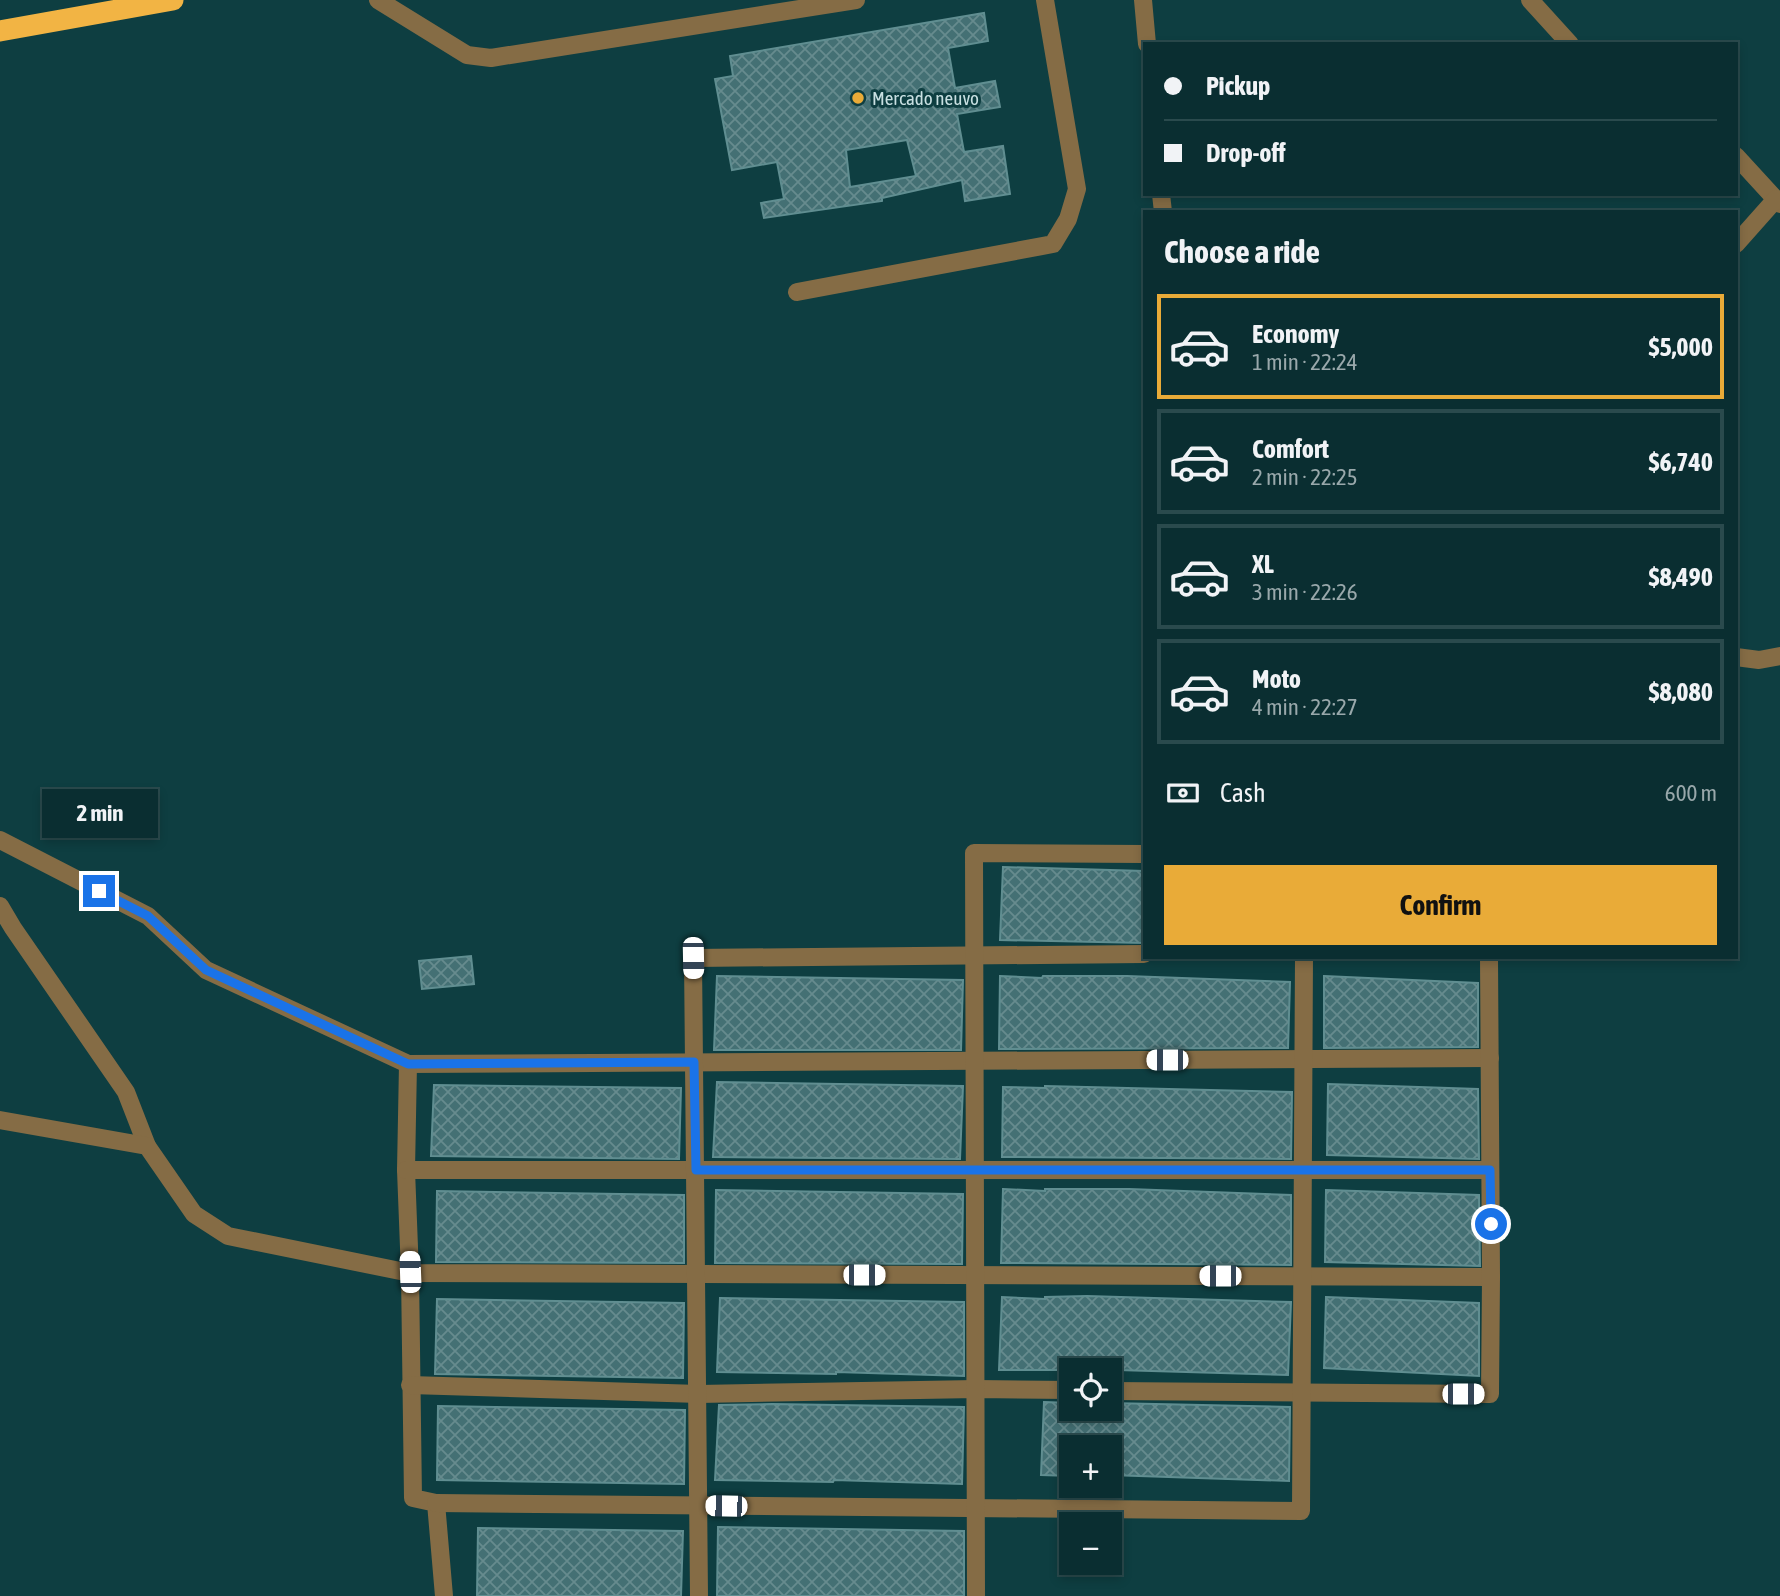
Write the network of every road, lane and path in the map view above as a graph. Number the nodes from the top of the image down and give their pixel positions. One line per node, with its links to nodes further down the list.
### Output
1 (173, 0): 7 (highway)
2 (378, 0): 3 (street)
3 (856, 0)
4 (1045, 0): 13 (street)
5 (1143, 0): 8 (street)
6 (1530, 0): 9 (street)
7 (0, 31)
8 (1147, 42)
9 (1568, 42)
10 (1738, 158): 11 (street)
11 (1778, 201): 12 (street)
12 (1738, 242)
13 (797, 292)
14 (1780, 656): 15 (street)
15 (1738, 657)
16 (0, 840): 27 (street)
17 (1143, 854): 20 (street)
18 (0, 906): 29 (street)
19 (1143, 954): 20 (street)
20 (974, 956): 25 (street); 26 (street)
21 (1304, 959): 24 (street)
22 (1489, 959): 23 (street)
23 (1490, 1058): 24 (street); 34 (street)
24 (1304, 1059): 25 (street); 33 (street)
25 (975, 1061): 26 (street); 32 (street)
26 (694, 1062): 27 (street); 31 (street)
27 (408, 1064): 30 (street)
28 (0, 1120): 29 (street)
29 (147, 1146): 35 (street)
30 (406, 1170): 31 (street); 35 (street)
31 (696, 1170): 32 (street); 36 (street)
32 (975, 1170): 33 (street); 37 (street)
33 (1303, 1170): 34 (street); 38 (street)
34 (1490, 1170): 39 (street)
35 (410, 1272): 36 (street); 40 (street)
36 (696, 1274): 37 (street); 45 (street)
37 (975, 1275): 38 (street); 41 (street)
38 (1302, 1277): 39 (street); 44 (street)
39 (1491, 1278): 44 (street)
40 (410, 1385): 45 (street); 46 (street)
41 (976, 1390): 42 (street); 45 (street); 48 (street)
42 (1059, 1390)
43 (1122, 1391): 44 (street)
44 (1302, 1392): 48 (street)
45 (699, 1394): 47 (street)
46 (436, 1503): 47 (street); 49 (street)
47 (699, 1505): 48 (street); 50 (street)
48 (976, 1508): 51 (street)
49 (444, 1596)
50 (699, 1596)
51 (976, 1596)

